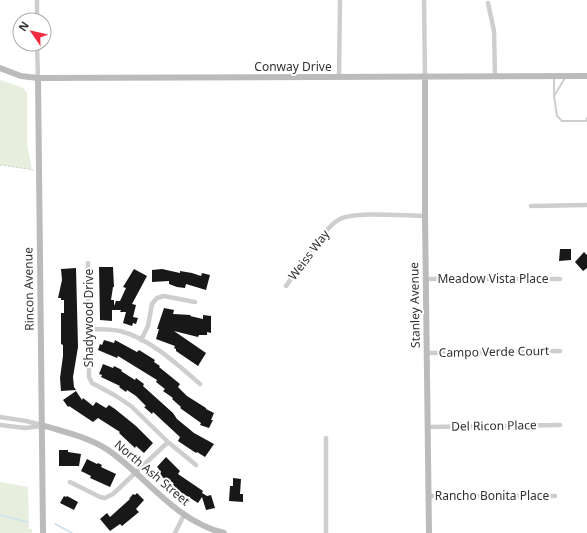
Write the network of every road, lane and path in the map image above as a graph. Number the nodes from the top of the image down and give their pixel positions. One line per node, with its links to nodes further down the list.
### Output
1 (37, 0): 5 (street)
2 (340, 0): 12 (street)
3 (424, 0): 13 (street)
4 (488, 3): 8 (street)
5 (37, 12)
6 (38, 52): 14 (street, Rincon Avenue)
7 (0, 68): 14 (street, Conway Drive)
8 (495, 76): 9 (street, Conway Drive); 13 (street, Conway Drive)
9 (554, 76): 10 (street, Conway Drive); 15 (lane)
10 (566, 76): 11 (street, Conway Drive); 15 (lane)
11 (587, 76)
12 (340, 77): 13 (street, Conway Drive); 14 (street, Conway Drive)
13 (425, 77): 21 (street, Stanley Avenue)
14 (38, 78): 18 (street, Rincon Avenue)
15 (554, 96): 16 (lane)
16 (587, 118)
17 (0, 165): 18 (path)
18 (38, 171): 34 (street, Rincon Avenue)
19 (587, 205): 20 (street)
20 (531, 206)
21 (425, 216): 23 (street, Stanley Avenue); 25 (street, Weiss Way)
22 (88, 263): 27 (street, Shadywood Drive)
23 (426, 279): 24 (street, Meadow Vista Place); 30 (street, Stanley Avenue)
24 (560, 279)
25 (286, 286)
26 (195, 302): 28 (street)
27 (89, 329): 28 (street); 38 (street, Shadywood Drive)
28 (141, 340): 31 (street)
29 (560, 351): 30 (street, Campo Verde Court)
30 (427, 354): 36 (street, Stanley Avenue)
31 (200, 384)
32 (0, 417): 34 (street)
33 (0, 425): 34 (street)
34 (42, 425): 40 (street, North Ash Street); 45 (street, Rincon Avenue)
35 (560, 425): 36 (street, Del Ricon Place)
36 (428, 427): 42 (street, Stanley Avenue)
37 (326, 438): 48 (street)
38 (168, 442): 39 (street, Shadywood Drive); 40 (street)
39 (196, 465)
40 (136, 473): 41 (street); 44 (street, North Ash Street)
41 (70, 482)
42 (429, 496): 43 (street, Rancho Bonita Place); 49 (street, Stanley Avenue)
43 (555, 496)
44 (184, 515): 46 (street); 47 (street, North Ash Street)
45 (43, 533)
46 (175, 533)
47 (224, 533)
48 (326, 533)
49 (429, 533)

